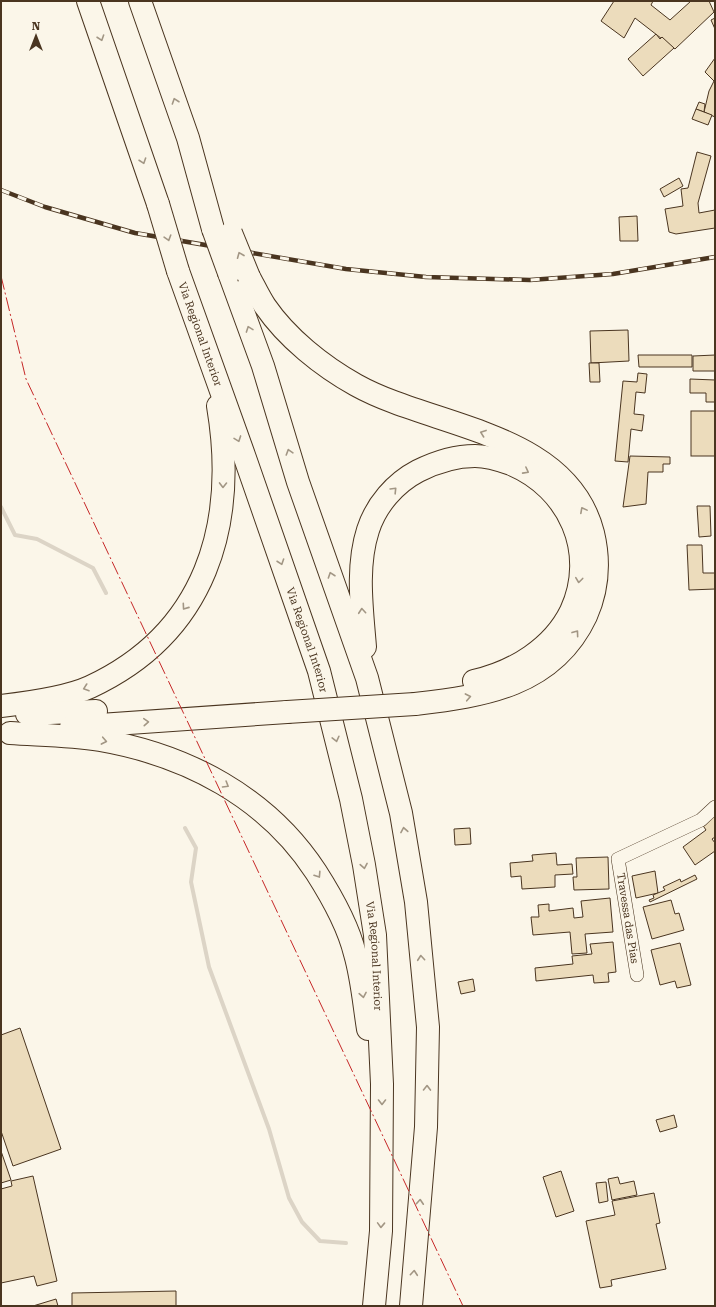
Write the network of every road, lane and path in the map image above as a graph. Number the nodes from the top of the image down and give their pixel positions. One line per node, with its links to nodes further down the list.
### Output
1 (88, 1): 4 (highway, Via Regional Interior, one-way to 4, bridge)
2 (140, 1): 3 (highway, one-way to 2, bridge)
3 (239, 275): 5 (highway, one-way to 3); 6 (highway, one-way to 3)
4 (210, 363): 7 (highway, one-way to 7); 11 (highway, Via Regional Interior, one-way to 11)
5 (367, 678): 6 (highway, one-way to 6); 13 (highway, one-way to 5)
6 (413, 697): 8 (highway)
7 (1, 706)
8 (4, 727): 11 (highway, one-way to 11)
9 (715, 807): 10 (street, Travessa das Pias)
10 (637, 975)
11 (381, 1063): 12 (highway, Via Regional Interior, one-way to 12)
12 (374, 1306)
13 (411, 1306)

